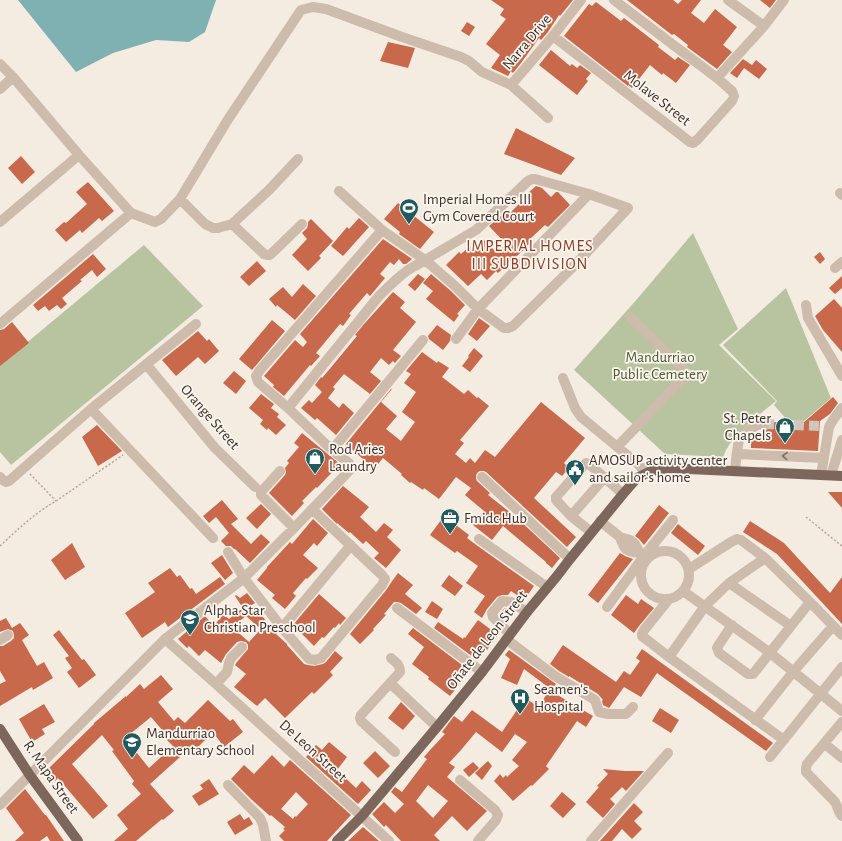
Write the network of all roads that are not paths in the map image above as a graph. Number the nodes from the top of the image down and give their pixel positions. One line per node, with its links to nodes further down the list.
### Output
1 (307, 0): 6 (street)
2 (581, 0): 8 (street, Narra Drive)
3 (614, 0): 11 (street)
4 (728, 0): 7 (street)
5 (784, 0): 7 (street)
6 (301, 10): 12 (street); 19 (street)
7 (764, 26): 11 (street)
8 (553, 36): 11 (street, Molave Street); 12 (street, Narra Drive)
9 (0, 64): 10 (street)
10 (13, 77): 13 (street); 15 (street)
11 (717, 78)
12 (510, 85): 14 (street)
13 (0, 89)
14 (548, 118)
15 (79, 155): 20 (street); 21 (street)
16 (298, 159): 22 (street)
17 (339, 191): 24 (street)
18 (589, 194): 25 (street); 27 (street); 27 (street)
19 (180, 199): 20 (street); 22 (street)
20 (131, 213): 29 (street)
21 (0, 222)
22 (232, 224): 23 (street)
23 (302, 224)
24 (382, 230): 25 (street); 36 (street)
25 (425, 260): 27 (street); 36 (street)
26 (806, 305): 34 (street)
27 (478, 309): 31 (street)
28 (630, 318): 41 (street)
29 (0, 324)
30 (196, 324): 33 (street)
31 (456, 339)
32 (423, 340): 42 (street)
33 (146, 364): 38 (street); 53 (street, Orange Street)
34 (842, 376)
35 (563, 378): 41 (street)
36 (288, 408): 42 (street)
37 (842, 408): 44 (street)
38 (90, 409): 50 (street); 61 (street)
39 (764, 424): 43 (street)
40 (842, 440): 48 (street)
41 (617, 446): 47 (street)
42 (332, 450): 55 (street)
43 (738, 454): 44 (street, one-way to 43); 46 (street)
44 (824, 458): 48 (street)
45 (280, 471): 59 (street)
46 (736, 471): 47 (main road, Oñate de Leon Street); 48 (main road, Oñate de Leon Street)
47 (646, 473): 54 (main road, Oñate de Leon Street)
48 (826, 475): 49 (main road, Oñate de Leon Street)
49 (842, 476)
50 (0, 477)
51 (482, 477): 67 (street)
52 (605, 477): 54 (street); 56 (street); 56 (street)
53 (255, 487)
54 (623, 494): 58 (main road, Oñate de Leon Street)
55 (312, 509): 59 (street); 63 (street)
56 (571, 516): 60 (street)
57 (673, 520): 65 (street)
58 (600, 521): 60 (main road, Oñate de Leon Street); 65 (street)
59 (294, 528): 69 (street)
60 (591, 532): 67 (main road, Oñate de Leon Street)
61 (213, 538)
62 (479, 538): 71 (street)
63 (352, 545): 82 (street); 82 (street)
64 (228, 552): 69 (street)
65 (644, 556): 68 (street); 73 (street); 76 (street)
66 (765, 558): 68 (street); 70 (street); 74 (street)
67 (570, 559): 71 (main road, Oñate de Leon Street)
68 (689, 569): 72 (street)
69 (244, 578): 82 (street); 85 (street)
70 (729, 583): 75 (street); 80 (street)
71 (547, 587): 78 (main road, Oñate de Leon Street)
72 (683, 591): 73 (street); 75 (street)
73 (669, 599): 88 (street)
74 (810, 602): 80 (street); 81 (street)
75 (705, 606): 79 (street); 88 (street)
76 (606, 607)
77 (397, 608): 91 (street)
78 (527, 612): 84 (main road, Oñate de Leon Street); 84 (street)
79 (732, 625): 87 (street); 87 (street)
80 (791, 626): 87 (street)
81 (833, 626): 83 (street); 92 (street)
82 (282, 628)
83 (842, 635)
84 (508, 637): 91 (main road, Oñate de Leon Street); 96 (street)
85 (165, 639): 94 (street, De Leon Street); 108 (street)
86 (242, 647): 94 (street)
87 (770, 652): 92 (street)
88 (669, 657): 98 (street)
89 (392, 658): 93 (street)
90 (842, 667): 95 (street)
91 (482, 672): 100 (main road, Oñate de Leon Street)
92 (793, 672): 95 (street); 98 (street)
93 (390, 683): 100 (street); 104 (street)
94 (216, 684): 112 (street, De Leon Street)
95 (820, 694): 97 (street); 102 (street)
96 (634, 708)
97 (842, 711)
98 (755, 720): 102 (street)
99 (842, 722): 103 (street)
100 (437, 728): 112 (main road, Oñate de Leon Street)
101 (0, 729): 108 (main road, R. Mapa Street)
102 (784, 740): 106 (street)
103 (825, 744): 107 (street); 113 (street)
104 (395, 752)
105 (668, 753): 119 (street)
106 (770, 756)
107 (842, 758)
108 (29, 774): 111 (street); 114 (main road, R. Mapa Street)
109 (460, 780): 118 (street)
110 (228, 785): 115 (street)
111 (0, 804)
112 (362, 816): 116 (main road, Oñate de Leon Street); 117 (street, De Leon Street)
113 (842, 816)
114 (78, 841)
115 (266, 841)
116 (337, 841)
117 (389, 841)
118 (478, 841)
119 (591, 841)

